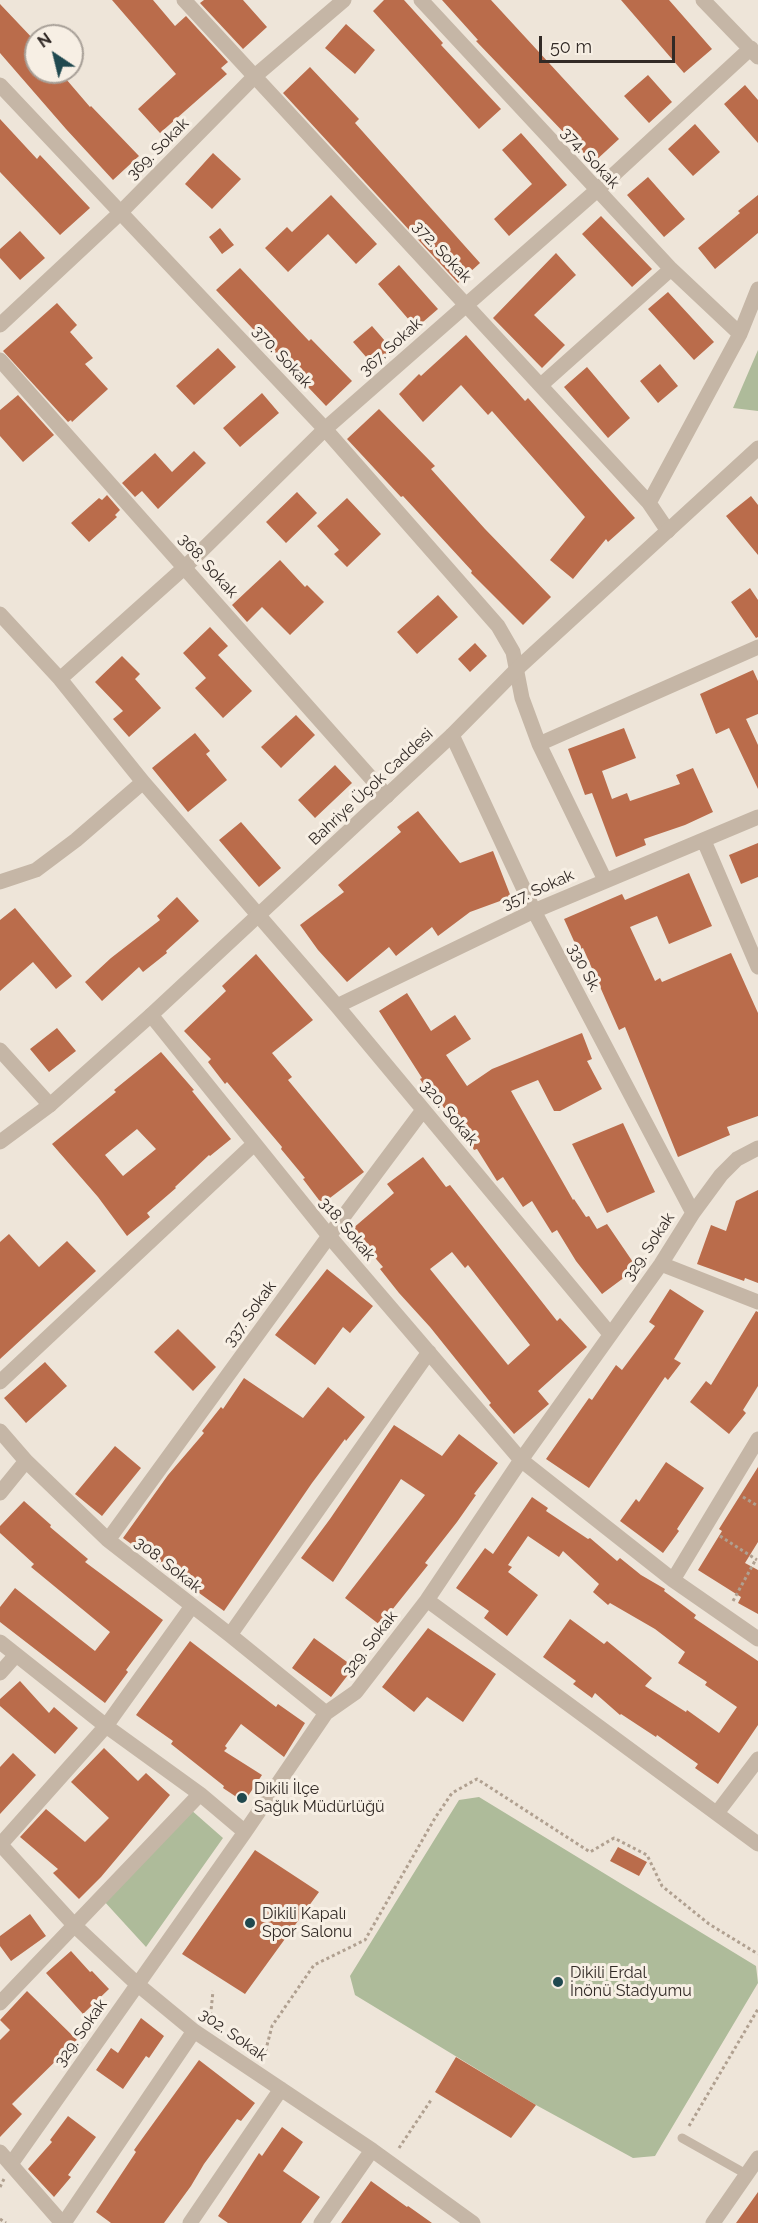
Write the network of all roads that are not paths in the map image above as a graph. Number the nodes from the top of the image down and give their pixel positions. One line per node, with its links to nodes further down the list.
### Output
1 (184, 0): 6 (street, 372. Sokak)
2 (344, 0): 6 (street, 369. Sokak)
3 (421, 0): 8 (street, 374. Sokak)
4 (703, 0): 5 (street)
5 (754, 53): 8 (street, 367. Sokak)
6 (255, 76): 9 (street, 369. Sokak); 12 (street, 372. Sokak)
7 (0, 85): 9 (street, 370. Sokak)
8 (596, 191): 10 (street, 374. Sokak); 12 (street, 367. Sokak)
9 (120, 213): 13 (street, 369. Sokak); 17 (street, 370. Sokak)
10 (670, 269): 14 (street, 374. Sokak); 16 (street)
11 (758, 289): 14 (street)
12 (466, 304): 16 (street, 372. Sokak); 17 (street, 367. Sokak)
13 (0, 325)
14 (740, 334): 19 (street)
15 (0, 360): 21 (street, 368. Sokak)
16 (541, 385): 19 (street, 372. Sokak)
17 (325, 429): 21 (street, 367. Sokak); 24 (street, 370. Sokak)
18 (758, 448): 20 (street, Bahriye Üçok Caddesi)
19 (650, 503): 20 (street, 372. Sokak)
20 (668, 531): 24 (street, Bahriye Üçok Caddesi)
21 (185, 567): 25 (street, 367. Sokak); 29 (street, 368. Sokak)
22 (0, 614): 25 (street, 320. Sokak)
23 (758, 647): 27 (street)
24 (518, 668): 26 (street, Bahriye Üçok Caddesi); 27 (street, 370. Sokak)
25 (60, 678): 28 (street, 320. Sokak)
26 (452, 735): 29 (street, Bahriye Üçok Caddesi); 34 (street, 330 Sk.)
27 (538, 744): 32 (street, 370. Sokak)
28 (143, 782): 33 (street); 35 (street, 320. Sokak)
29 (387, 796): 35 (street, Bahriye Üçok Caddesi)
30 (758, 817): 31 (street, 357. Sokak)
31 (704, 841): 32 (street, 357. Sokak); 36 (street)
32 (605, 880): 34 (street, 357. Sokak)
33 (0, 882)
34 (534, 911): 37 (street, 357. Sokak); 45 (street, 330 Sk.)
35 (258, 916): 37 (street, 320. Sokak); 38 (street, Bahriye Üçok Caddesi)
36 (758, 967)
37 (337, 1006): 41 (street, 320. Sokak)
38 (151, 1016): 40 (street, Bahriye Üçok Caddesi); 43 (street, 318. Sokak)
39 (0, 1050): 40 (street)
40 (50, 1105): 42 (street, Bahriye Üçok Caddesi)
41 (423, 1110): 46 (street, 337. Sokak); 49 (street, 320. Sokak)
42 (0, 1142)
43 (254, 1144): 46 (street, 318. Sokak); 51 (street)
44 (758, 1148): 45 (street, 329. Sokak)
45 (693, 1213): 47 (street, 329. Sokak)
46 (329, 1236): 50 (street, 318. Sokak); 57 (street, 337. Sokak)
47 (661, 1264): 48 (street); 49 (street, 329. Sokak)
48 (758, 1302)
49 (610, 1334): 54 (street, 329. Sokak)
50 (429, 1352): 54 (street, 318. Sokak); 61 (street)
51 (0, 1382)
52 (0, 1431): 55 (street, 308. Sokak)
53 (758, 1439): 58 (street)
54 (521, 1460): 58 (street, 318. Sokak); 59 (street, 329. Sokak)
55 (26, 1461): 56 (street); 57 (street, 308. Sokak)
56 (0, 1493)
57 (108, 1540): 60 (street, 308. Sokak)
58 (673, 1580): 62 (street, 318. Sokak)
59 (427, 1600): 66 (street, 329. Sokak); 70 (street)
60 (192, 1606): 61 (street, 308. Sokak); 67 (street)
61 (230, 1635): 66 (street, 308. Sokak)
62 (758, 1640)
63 (0, 1642): 64 (street)
64 (16, 1655): 65 (street); 67 (street)
65 (0, 1672)
66 (326, 1713): 71 (street, 329. Sokak)
67 (106, 1726): 69 (street); 73 (street)
68 (758, 1759): 70 (street)
69 (200, 1794): 71 (street); 74 (street)
70 (717, 1813): 72 (street)
71 (245, 1832): 75 (street, 329. Sokak)
72 (758, 1844)
73 (0, 1845): 74 (street, 302. Sokak)
74 (75, 1926): 75 (street, 302. Sokak); 76 (street)
75 (137, 1984): 77 (street, 302. Sokak); 83 (street, 329. Sokak)
76 (0, 2003)
77 (194, 2031): 78 (street, 302. Sokak); 86 (street)
78 (281, 2089): 80 (street, 302. Sokak); 87 (street)
79 (682, 2138): 84 (lane)
80 (372, 2150): 85 (street, 302. Sokak); 88 (street)
81 (0, 2152): 83 (street)
82 (758, 2158): 84 (street)
83 (11, 2164): 86 (street)
84 (752, 2178): 90 (street)
85 (452, 2217): 89 (street, 302. Sokak)
86 (63, 2223)
87 (190, 2223)
88 (321, 2223)
89 (473, 2223)
90 (713, 2223)

